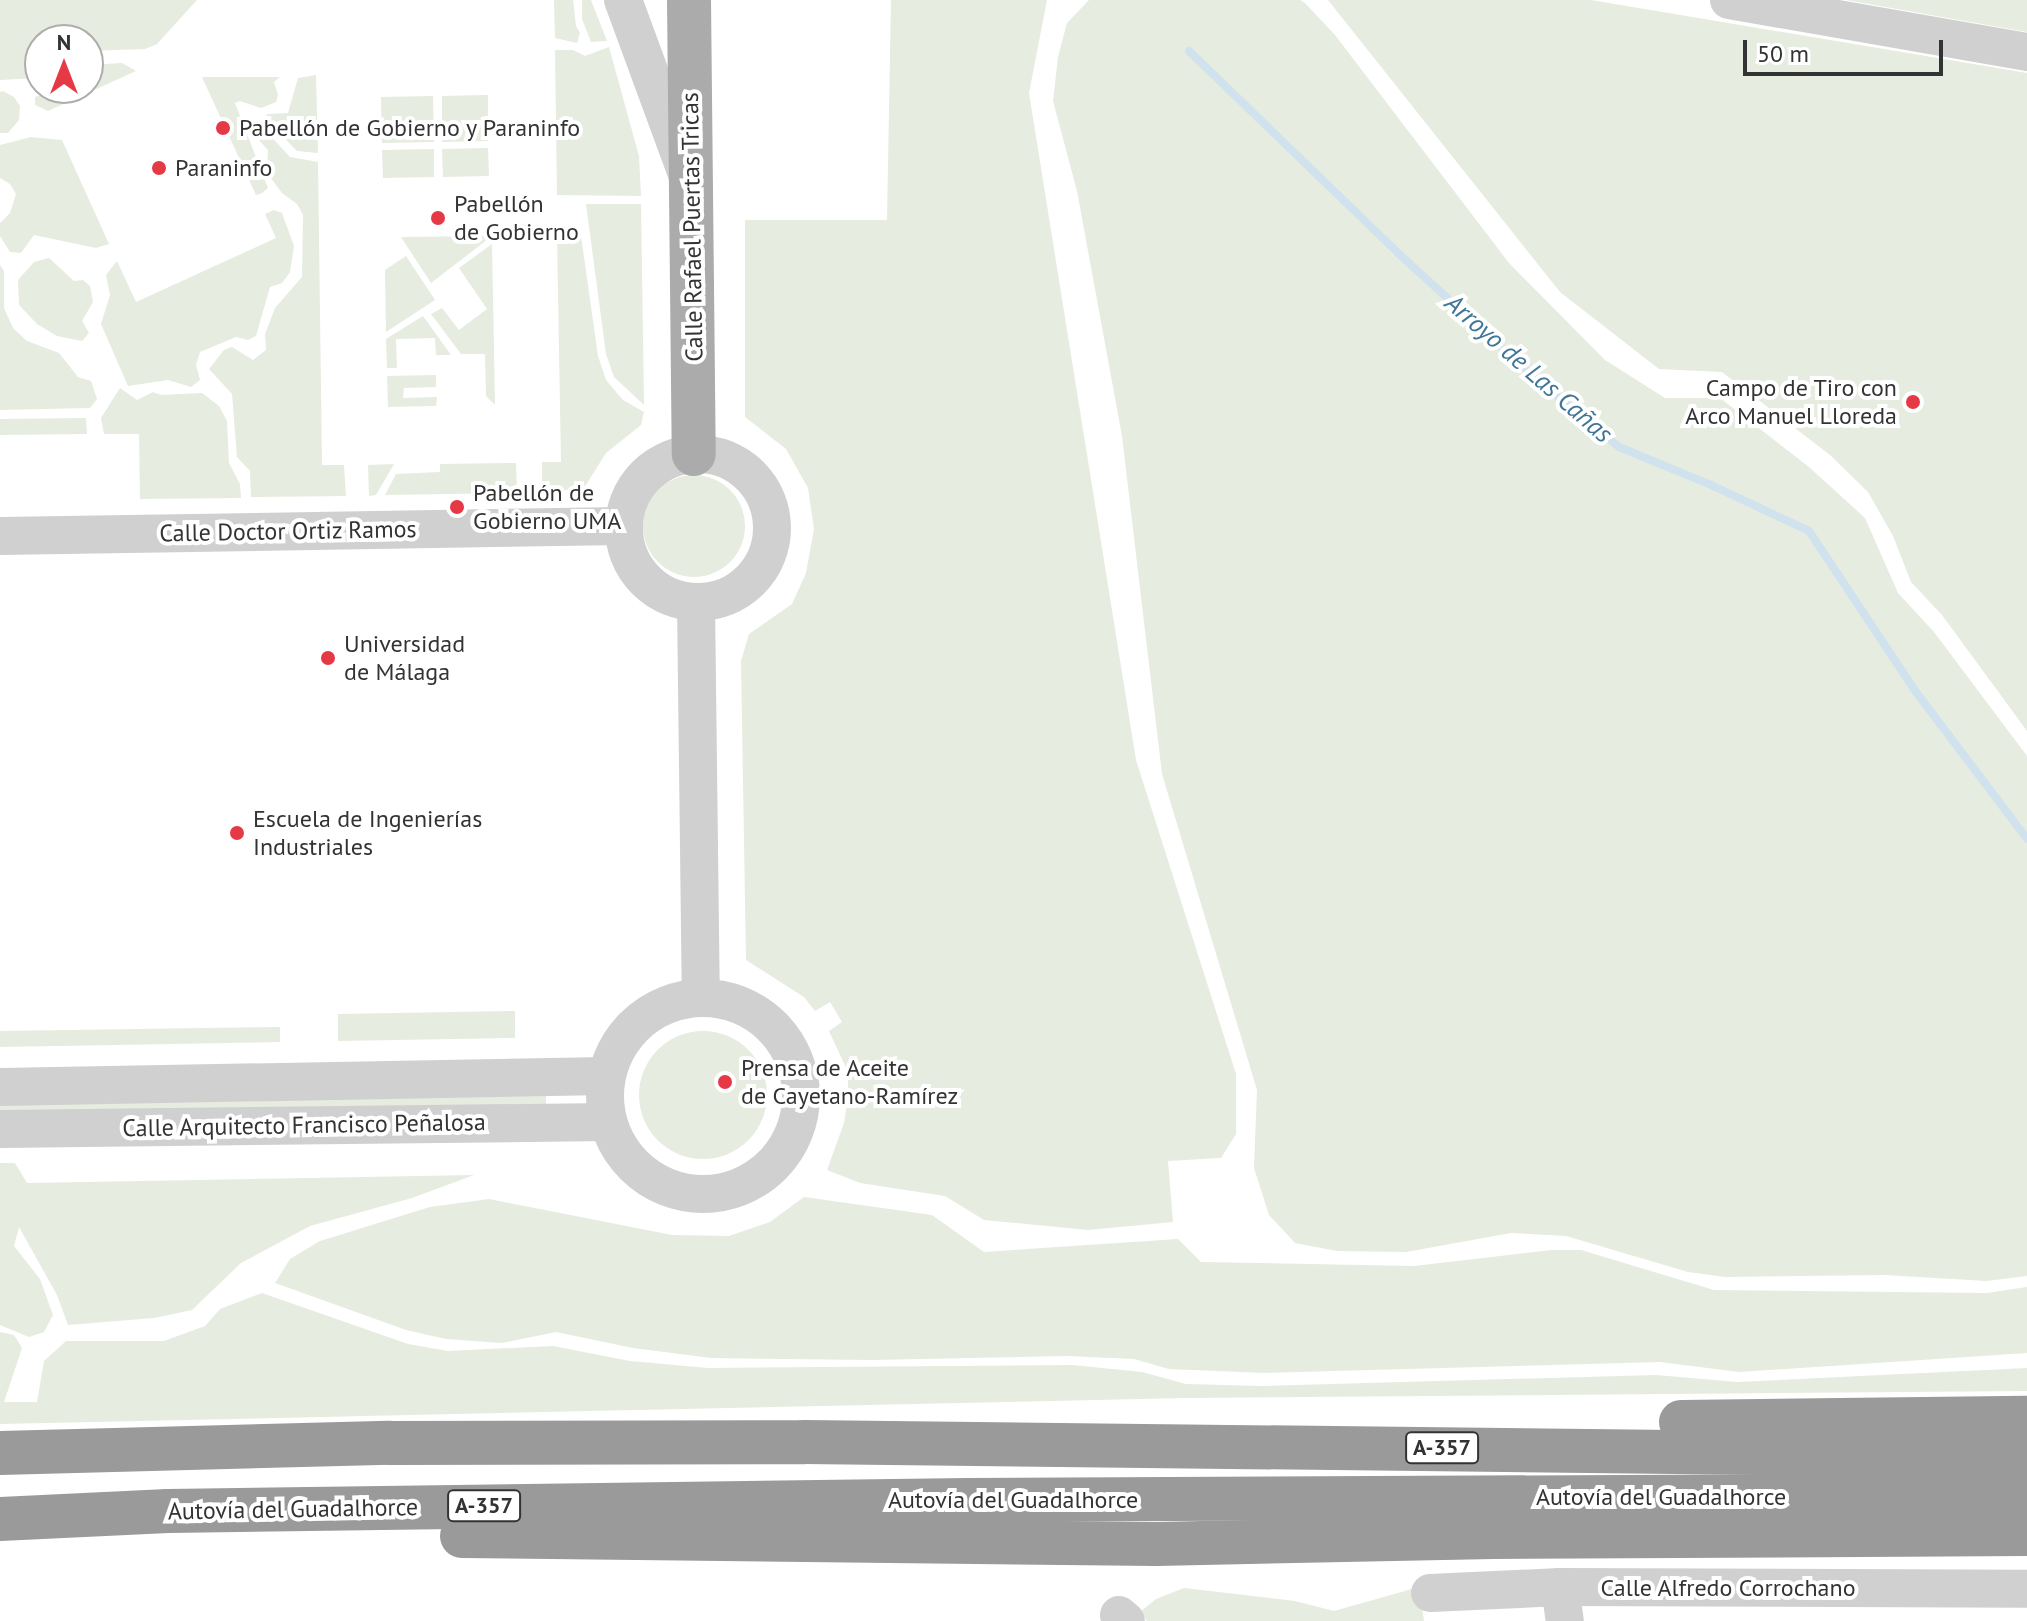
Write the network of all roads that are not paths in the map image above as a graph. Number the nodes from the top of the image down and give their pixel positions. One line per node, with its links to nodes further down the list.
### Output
1 (623, 0): 5 (street)
2 (689, 0): 5 (main road, Calle Rafael Puertas Tricas)
3 (1729, 0): 4 (street)
4 (2027, 52)
5 (691, 185): 6 (main road, Calle Rafael Puertas Tricas)
6 (694, 454): 7 (street); 9 (street)
7 (624, 526): 8 (street, Calle Doctor Ortiz Ramos); 9 (street)
8 (0, 536)
9 (696, 602): 10 (street)
10 (701, 997): 11 (street); 13 (street)
11 (606, 1076): 12 (street, Calle Arquitecto Francisco Peñalosa); 13 (street)
12 (0, 1087)
13 (607, 1122): 14 (street, Calle Arquitecto Francisco Peñalosa)
14 (0, 1129)
15 (2027, 1418): 16 (highway)
16 (858, 1442): 17 (highway, Autovía del Guadalhorce / A-357); 18 (highway, Autovía del Guadalhorce / A-357)
17 (0, 1453)
18 (2027, 1456)
19 (2027, 1495): 20 (highway, Autovía del Guadalhorce / A-357)
20 (0, 1519)
21 (0, 1528): 22 (highway)
22 (2027, 1534)
23 (2027, 1589): 25 (street, Calle Alfredo Corrochano)
24 (1430, 1593): 25 (street, Calle Alfredo Corrochano)
25 (1562, 1604)

